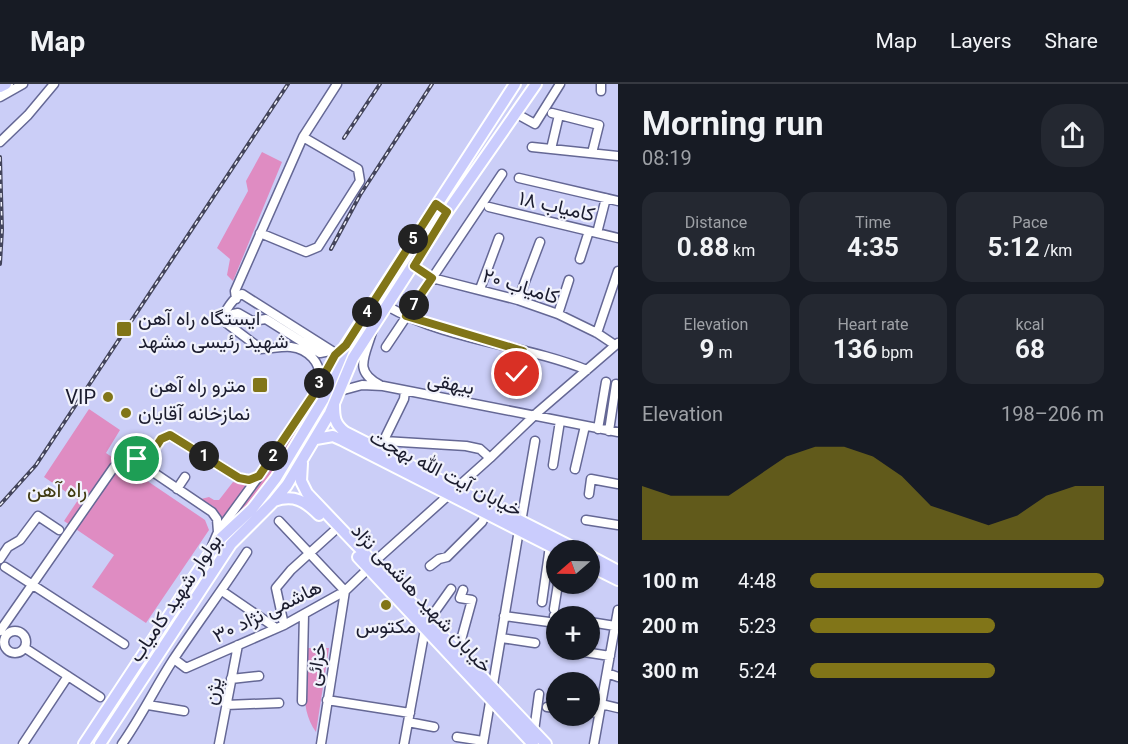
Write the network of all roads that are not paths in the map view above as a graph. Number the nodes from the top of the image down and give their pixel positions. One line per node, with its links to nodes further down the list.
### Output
1 (6, 84): 8 (main road)
2 (23, 84): 9 (street)
3 (54, 84): 12 (street)
4 (337, 84): 11 (street)
5 (515, 84): 21 (main road, بولوار شهید کامیاب)
6 (536, 84): 10 (main road, بولوار شهید کامیاب)
7 (560, 84): 10 (street)
8 (0, 87)
9 (0, 97)
10 (515, 113): 23 (main road, بولوار شهید کامیاب)
11 (303, 137): 25 (street); 25 (street)
12 (0, 142)
13 (532, 147): 14 (street)
14 (551, 149): 15 (street); 15 (street)
15 (592, 153): 16 (street)
16 (618, 156)
17 (502, 174): 32 (street)
18 (519, 178): 19 (street)
19 (606, 198): 20 (street); 24 (street)
20 (618, 201)
21 (436, 204): 23 (main road); 44 (main road, بولوار شهید کامیاب)
22 (489, 207): 24 (street, کامیاب ۱۸)
23 (447, 212): 30 (main road, بولوار شهید کامیاب)
24 (593, 232): 27 (street, کامیاب ۱۸); 29 (street)
25 (260, 233): 35 (street)
26 (499, 238): 34 (street)
27 (618, 238)
28 (540, 242): 36 (street)
29 (580, 259)
30 (414, 266): 32 (street, کامیاب ۲۰); 37 (main road, بولوار شهید کامیاب)
31 (618, 271): 42 (street)
32 (432, 278): 34 (street, کامیاب ۲۰); 39 (street)
33 (569, 280): 38 (street)
34 (480, 290): 36 (street, کامیاب ۲۰)
35 (236, 299): 41 (street); 46 (street)
36 (518, 300): 38 (street, کامیاب ۲۰)
37 (387, 306): 39 (street); 40 (main road, بولوار شهید کامیاب)
38 (558, 314): 42 (street, کامیاب ۲۰)
39 (406, 316): 45 (street); 47 (street)
40 (375, 323): 51 (street); 52 (main road, بولوار شهید کامیاب)
41 (229, 325): 46 (street); 50 (street)
42 (597, 333): 43 (street, کامیاب ۲۰)
43 (616, 344): 48 (street, هاشمی نژاد ۳۰)
44 (346, 345): 46 (street); 50 (street); 87 (main road, بولوار شهید کامیاب)
45 (386, 347)
46 (330, 351)
47 (523, 351): 48 (street); 49 (street)
48 (587, 370): 55 (street, هاشمی نژاد ۳۰)
49 (517, 374)
50 (318, 386): 68 (street)
51 (383, 386): 52 (street, بیهقی); 53 (street, بیهقی)
52 (340, 391): 54 (main road, بولوار شهید کامیاب)
53 (405, 391): 55 (street, بیهقی); 62 (street)
54 (333, 405): 60 (main road, بولوار شهید کامیاب); 62 (main road, خیابان آیت الله بهجت)
55 (535, 416): 56 (street, بیهقی); 63 (street, هاشمی نژاد ۳۰)
56 (560, 421): 57 (street, بیهقی); 66 (street)
57 (585, 426): 58 (street, بیهقی); 67 (street)
58 (598, 429): 59 (street, بیهقی); 59 (street)
59 (613, 432)
60 (316, 439): 64 (main road, بولوار شهید کامیاب); 72 (main road, خیابان آیت الله بهجت)
61 (535, 441): 80 (street)
62 (381, 445): 63 (street); 72 (main road, خیابان آیت الله بهجت)
63 (490, 458): 72 (street, هاشمی نژاد ۳۰)
64 (302, 461): 74 (main road); 75 (main road, بولوار شهید کامیاب)
65 (146, 462): 68 (street); 71 (street); 97 (street)
66 (553, 465)
67 (575, 469)
68 (259, 476): 83 (street)
69 (185, 477): 71 (street)
70 (618, 484): 73 (street)
71 (177, 489): 83 (street)
72 (453, 492): 76 (main road, خیابان آیت الله بهجت); 80 (main road, خیابان آیت الله بهجت); 91 (street, هاشمی نژاد ۳۰)
73 (589, 494)
74 (305, 497): 75 (main road); 82 (main road, خیابان شهید هاشمی نژاد); 91 (main road)
75 (274, 501): 145 (main road, بولوار شهید کامیاب)
76 (486, 514): 80 (main road, خیابان آیت الله بهجت); 92 (street)
77 (586, 520): 79 (street)
78 (279, 521): 88 (street)
79 (618, 525)
80 (520, 526): 84 (main road, خیابان آیت الله بهجت); 85 (main road, خیابان آیت الله بهجت); 105 (street)
81 (59, 530): 90 (street)
82 (334, 531): 88 (street); 91 (main road, خیابان شهید هاشمی نژاد)
83 (218, 532): 87 (street)
84 (554, 540)
85 (546, 543)
86 (247, 552): 100 (street)
87 (210, 553): 144 (main road, بولوار شهید کامیاب)
88 (310, 553): 101 (street); 109 (street)
89 (600, 561): 94 (main road)
90 (2, 563): 97 (street)
91 (371, 565): 101 (street, هاشمی نژاد ۳۰); 108 (main road, خیابان شهید هاشمی نژاد)
92 (430, 566)
93 (600, 571): 95 (main road)
94 (618, 571)
95 (618, 580)
96 (546, 584): 102 (street)
97 (32, 585): 111 (street); 113 (street)
98 (451, 589): 108 (street)
99 (463, 590): 117 (street)
100 (222, 591): 109 (street); 119 (street)
101 (345, 591): 104 (street, هاشمی نژاد ۳۰); 128 (street, خزائی)
102 (542, 602)
103 (618, 610): 110 (street)
104 (304, 614): 109 (street, هاشمی نژاد ۳۰); 129 (street)
105 (504, 616): 106 (street); 112 (street)
106 (546, 616)
107 (600, 624): 110 (street)
108 (427, 625): 117 (main road, خیابان شهید هاشمی نژاد); 125 (main road, خیابان شهید هاشمی نژاد); 137 (street)
109 (280, 626): 115 (street, هاشمی نژاد ۳۰)
110 (615, 626): 118 (street)
111 (2, 632): 116 (street); 116 (street)
112 (501, 638): 114 (street); 125 (street)
113 (124, 644)
114 (535, 644)
115 (238, 645): 119 (street, هاشمی نژاد ۳۰); 124 (street, پژن)
116 (25, 648): 121 (street)
117 (458, 651): 125 (main road, خیابان شهید هاشمی نژاد)
118 (613, 652): 120 (street)
119 (174, 659): 132 (street)
120 (607, 673): 123 (street); 131 (street)
121 (68, 676): 127 (street); 143 (street)
122 (259, 676): 124 (street)
123 (618, 677)
124 (231, 679): 133 (street, پژن)
125 (491, 692): 140 (main road, خیابان شهید هاشمی نژاد); 142 (street); 150 (main road, خیابان شهید هاشمی نژاد)
126 (539, 694): 140 (street)
127 (100, 697)
128 (327, 700): 137 (street); 148 (street, خزائی)
129 (302, 701)
130 (279, 703): 133 (street)
131 (601, 704): 134 (street); 135 (street)
132 (148, 705): 136 (street); 146 (street)
133 (226, 705): 147 (street, پژن)
134 (600, 708)
135 (618, 708)
136 (184, 711)
137 (409, 717): 139 (street); 149 (street)
138 (597, 726): 152 (street)
139 (434, 727)
140 (534, 731): 151 (main road, خیابان شهید هاشمی نژاد)
141 (457, 737): 142 (street)
142 (483, 742)
143 (23, 744)
144 (84, 744)
145 (100, 744)
146 (122, 744)
147 (219, 744)
148 (321, 744)
149 (404, 744)
150 (533, 744)
151 (546, 744)
152 (594, 744)

